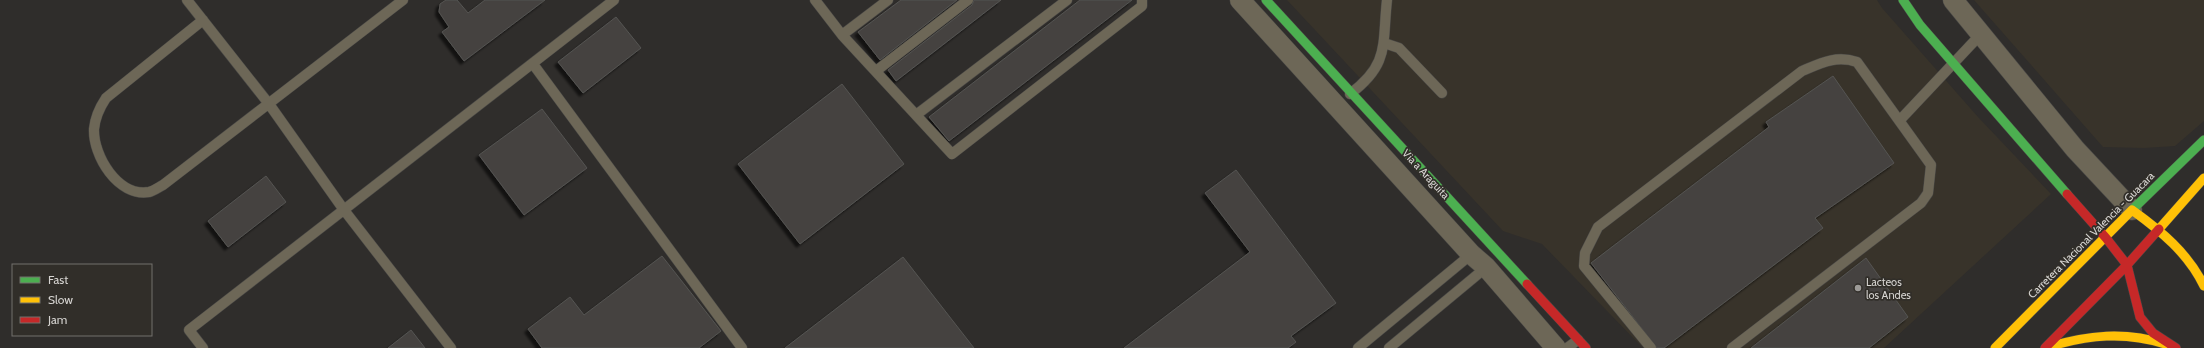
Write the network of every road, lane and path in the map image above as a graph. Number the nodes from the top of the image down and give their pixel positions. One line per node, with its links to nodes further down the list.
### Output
1 (187, 0): 14 (lane)
2 (403, 0): 23 (lane)
3 (614, 0): 19 (lane)
4 (815, 0): 16 (lane)
5 (888, 0): 16 (lane)
6 (968, 0): 20 (lane)
7 (1067, 0): 24 (lane)
8 (1142, 0): 24 (lane)
9 (1240, 0): 22 (street, Via a Araguita)
10 (1266, 0): 22 (main road, Via a Araguita)
11 (1387, 0): 17 (lane)
12 (1903, 0): 18 (main road)
13 (1953, 0): 15 (street)
14 (203, 20): 23 (lane); 23 (lane)
15 (1981, 34): 18 (lane); 29 (street)
16 (842, 35): 20 (lane)
17 (1384, 43): 21 (lane); 22 (lane)
18 (1953, 62): 25 (lane); 31 (main road)
19 (533, 64): 28 (lane); 39 (lane)
20 (876, 71): 24 (lane)
21 (1442, 93)
22 (1343, 99): 32 (main road, Via a Araguita); 33 (street, Via a Araguita)
23 (269, 104): 28 (lane)
24 (916, 115)
25 (1900, 120): 47 (lane); 48 (lane)
26 (2204, 140): 29 (main road, Carretera Nacional Valencia - Guacara)
27 (2204, 178): 30 (main road)
28 (344, 210): 40 (lane); 41 (lane)
29 (2132, 210): 30 (main road); 31 (main road, Carretera Nacional Valencia - Guacara)
30 (2159, 229): 35 (main road); 37 (main road)
31 (2106, 238): 35 (main road); 49 (main road, Carretera Nacional Valencia - Guacara)
32 (1488, 241): 33 (lane); 34 (main road, Via a Araguita)
33 (1471, 254): 34 (street, Via a Araguita); 42 (lane)
34 (1494, 261): 38 (main road, Via a Araguita); 43 (lane); 44 (street, Via a Araguita)
35 (2127, 265): 50 (main road); 51 (main road)
36 (2204, 269): 37 (main road)
37 (2204, 285)
38 (1578, 340): 45 (lane); 46 (main road, Via a Araguita)
39 (740, 347)
40 (203, 348)
41 (451, 348)
42 (1358, 348)
43 (1389, 348)
44 (1556, 348)
45 (1567, 348)
46 (1586, 348)
47 (1651, 348)
48 (1732, 348)
49 (1995, 348)
50 (2045, 348): 51 (main road)
51 (2176, 348)

